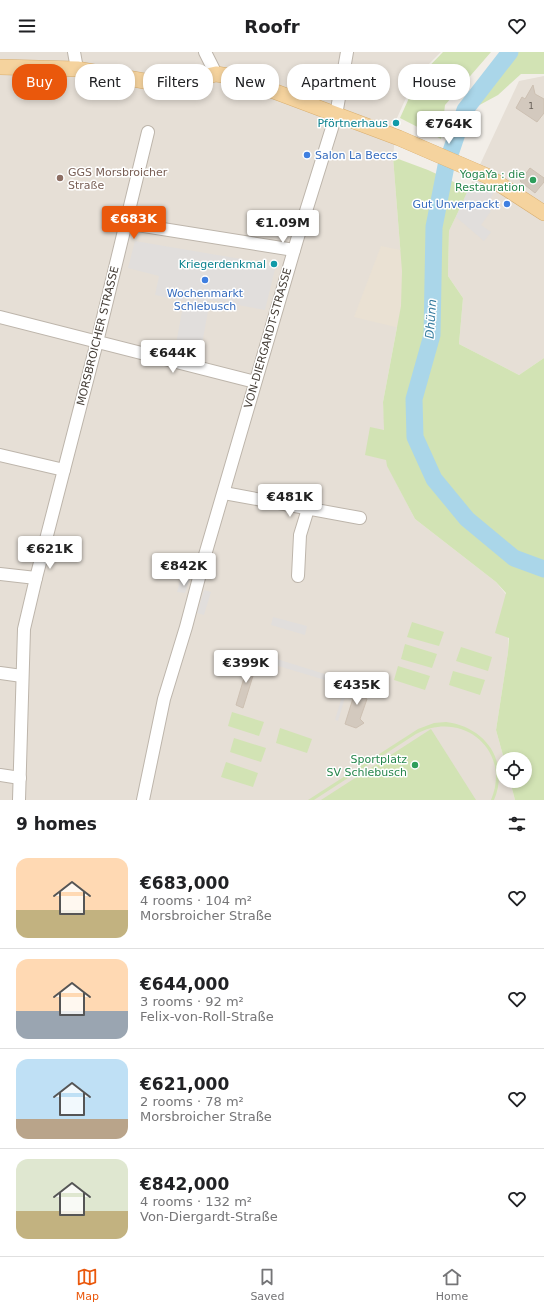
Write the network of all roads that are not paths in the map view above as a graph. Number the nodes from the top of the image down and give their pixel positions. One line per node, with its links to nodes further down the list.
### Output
1 (74, 52): 4 (street)
2 (205, 52): 7 (street)
3 (346, 52): 9 (street, VON-DIERGARDT-STRASSE)
4 (76, 64)
5 (0, 67): 6 (main road)
6 (75, 69)
7 (216, 74): 8 (main road); 9 (main road)
8 (135, 79)
9 (336, 115): 11 (main road); 13 (street, VON-DIERGARDT-STRASSE)
10 (148, 132): 12 (street, MORSBROICHER STRASSE)
11 (544, 214)
12 (125, 223): 13 (street); 15 (street, MORSBROICHER STRASSE)
13 (294, 250): 16 (street, VON-DIERGARDT-STRASSE)
14 (0, 317): 15 (street)
15 (97, 342): 16 (street); 18 (street, MORSBROICHER STRASSE)
16 (255, 382): 19 (street, VON-DIERGARDT-STRASSE)
17 (0, 454): 18 (street)
18 (64, 470): 24 (street, MORSBROICHER STRASSE)
19 (224, 493): 20 (street); 30 (street, VON-DIERGARDT-STRASSE)
20 (308, 509): 21 (street); 23 (street)
21 (360, 518)
22 (0, 574): 24 (street)
23 (298, 576)
24 (36, 578): 26 (street, MORSBROICHER STRASSE)
25 (0, 673): 26 (street)
26 (22, 676): 28 (street, MORSBROICHER STRASSE)
27 (0, 775): 28 (street)
28 (20, 778): 29 (street, MORSBROICHER STRASSE)
29 (19, 800)
30 (143, 800)

